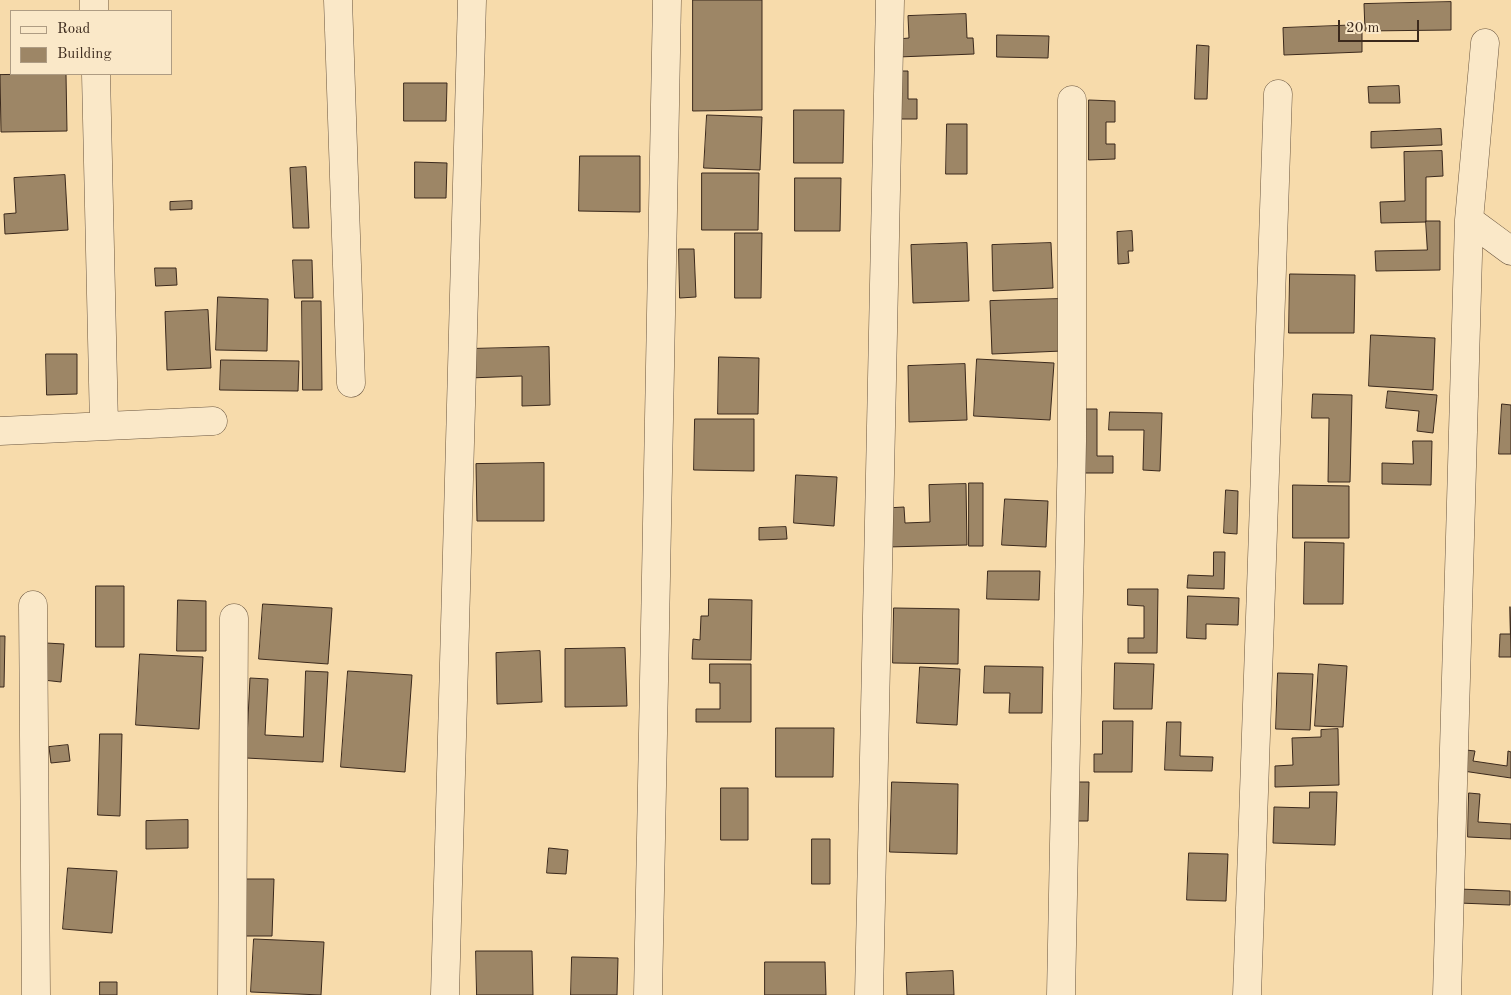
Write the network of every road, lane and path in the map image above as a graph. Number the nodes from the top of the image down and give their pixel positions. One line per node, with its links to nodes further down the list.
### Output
1 (338, 0): 11 (street)
2 (472, 0): 19 (street)
3 (667, 0): 20 (street)
4 (890, 0): 21 (street)
5 (1485, 43): 9 (street)
6 (96, 75): 13 (street)
7 (1278, 94): 23 (street)
8 (1072, 100): 22 (street)
9 (1469, 220): 10 (street); 24 (street)
10 (1511, 251)
11 (351, 383)
12 (213, 421): 13 (street)
13 (104, 426): 14 (street)
14 (0, 431)
15 (33, 605): 17 (street)
16 (234, 618): 18 (street)
17 (36, 995)
18 (232, 995)
19 (445, 995)
20 (648, 995)
21 (870, 995)
22 (1062, 995)
23 (1247, 995)
24 (1447, 995)

